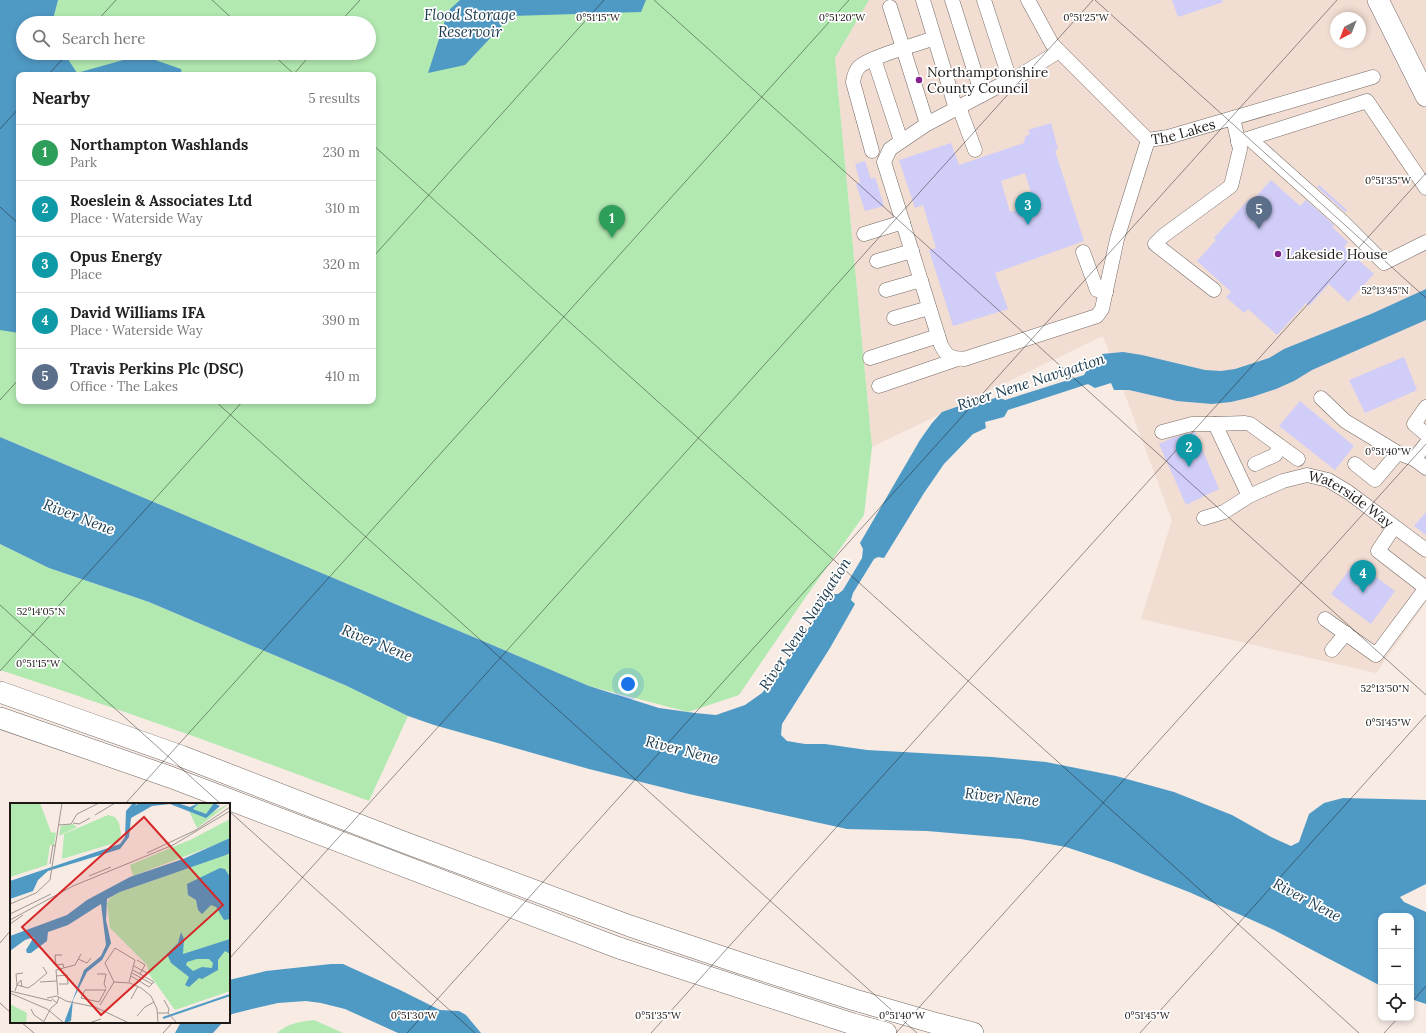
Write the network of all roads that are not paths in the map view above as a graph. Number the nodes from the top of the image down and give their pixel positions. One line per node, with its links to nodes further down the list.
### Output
1 (923, 0): 7 (street)
2 (952, 0): 13 (street)
3 (984, 0): 12 (street)
4 (1028, 0): 9 (street, The Lakes)
5 (1378, 0): 14 (highway)
6 (890, 6): 8 (street)
7 (934, 38): 8 (street); 15 (street)
8 (903, 49): 10 (street); 17 (street)
9 (1059, 51): 12 (street); 18 (street, The Lakes)
10 (874, 59): 20 (street); 22 (street)
11 (1373, 77): 16 (street, The Lakes)
12 (1010, 80): 13 (street)
13 (982, 95): 15 (street)
14 (1426, 96)
15 (958, 108): 17 (street); 21 (street)
16 (1233, 118): 18 (street, The Lakes); 19 (street)
17 (927, 124): 20 (street)
18 (1148, 140): 33 (street)
19 (1244, 140): 23 (street); 26 (street); 32 (street)
20 (901, 141): 24 (street)
21 (974, 150)
22 (872, 151)
23 (1426, 188)
24 (903, 222): 25 (street); 27 (street)
25 (864, 234)
26 (1426, 242)
27 (912, 251): 29 (street); 30 (street)
28 (1083, 252): 33 (street)
29 (877, 261)
30 (921, 280): 31 (street); 34 (street)
31 (886, 290)
32 (1214, 290)
33 (1106, 292): 38 (street)
34 (930, 308): 35 (street); 36 (street)
35 (894, 318)
36 (938, 336): 37 (street); 38 (street)
37 (870, 358)
38 (958, 359): 39 (street)
39 (879, 386)
40 (1321, 398): 47 (street)
41 (1426, 407): 44 (street)
42 (1215, 424): 43 (street); 46 (street); 53 (street)
43 (1162, 432)
44 (1426, 434)
45 (1426, 444): 49 (street)
46 (1280, 446): 48 (street); 50 (street)
47 (1398, 454): 49 (street); 51 (street)
48 (1298, 458)
49 (1414, 459): 52 (street)
50 (1254, 464)
51 (1356, 464)
52 (1426, 468)
53 (1249, 496): 54 (street, Waterside Way); 55 (street, Waterside Way)
54 (1204, 518)
55 (1394, 527): 56 (street, Waterside Way); 58 (street)
56 (1426, 550)
57 (1325, 618): 58 (street)
58 (1346, 633): 59 (street)
59 (1332, 650)
60 (0, 692): 63 (highway)
61 (0, 718): 62 (highway)
62 (886, 1033)
63 (973, 1033)

